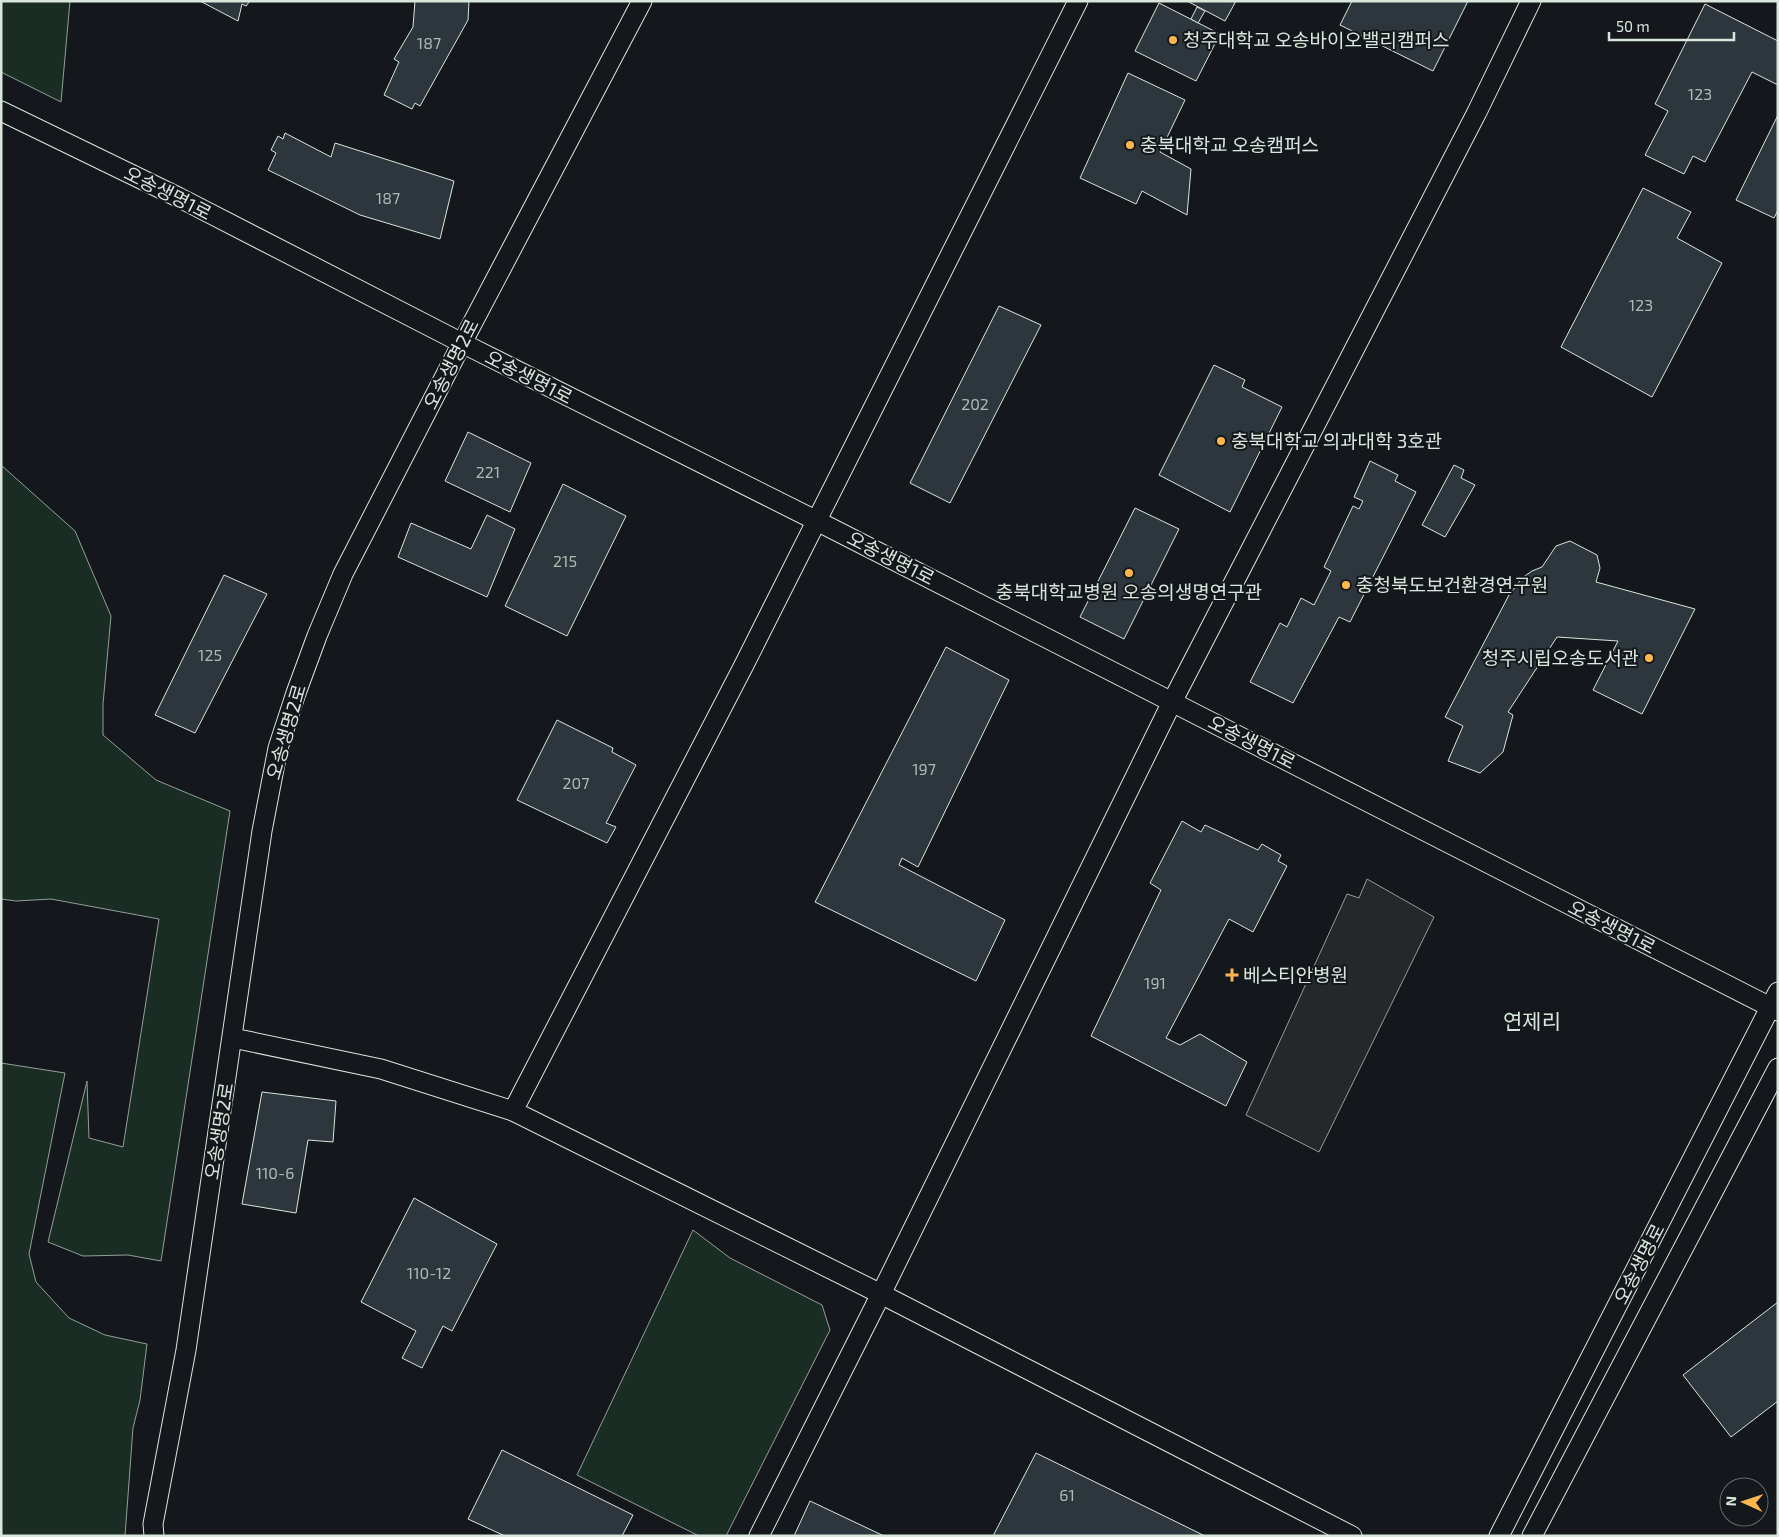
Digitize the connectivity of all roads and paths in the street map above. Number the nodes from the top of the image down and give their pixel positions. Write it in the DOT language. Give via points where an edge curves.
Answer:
graph roads {
  1 [pos="642,1"];
  2 [pos="1078,1"];
  3 [pos="1531,1"];
  4 [pos="1,111"];
  5 [pos="462,343"];
  6 [pos="817,521"];
  7 [pos="1172,702"];
  8 [pos="1775,1003"];
  9 [pos="233,1038"];
  10 [pos="1778,1068"];
  11 [pos="513,1111"];
  12 [pos="881,1294"];
  13 [pos="154,1536"];
  14 [pos="759,1536"];
  15 [pos="1352,1536"];
  16 [pos="1499,1536"];
  17 [pos="1532,1536"];
  1 -- 5 [label="street, 오송생명2로"];
  2 -- 6 [label="street"];
  3 -- 7 [label="street" via="1473,120"];
  4 -- 5 [label="street, 오송생명1로" via="178,197"];
  5 -- 6 [label="street, 오송생명1로"];
  5 -- 9 [label="street, 오송생명2로" via="343,574 296,693 278,748 262,831"];
  6 -- 7 [label="street, 오송생명1로"];
  6 -- 11 [label="street"];
  7 -- 8 [label="street, 오송생명1로"];
  7 -- 12 [label="street"];
  8 -- 16 [label="street, 오송생명로"];
  9 -- 11 [label="street" via="381,1069"];
  9 -- 13 [label="street, 오송생명2로" via="186,1350 153,1524"];
  10 -- 17 [label="street, 오송생명로"];
  11 -- 12 [label="street"];
  12 -- 14 [label="street"];
  12 -- 15 [label="street"];
}
